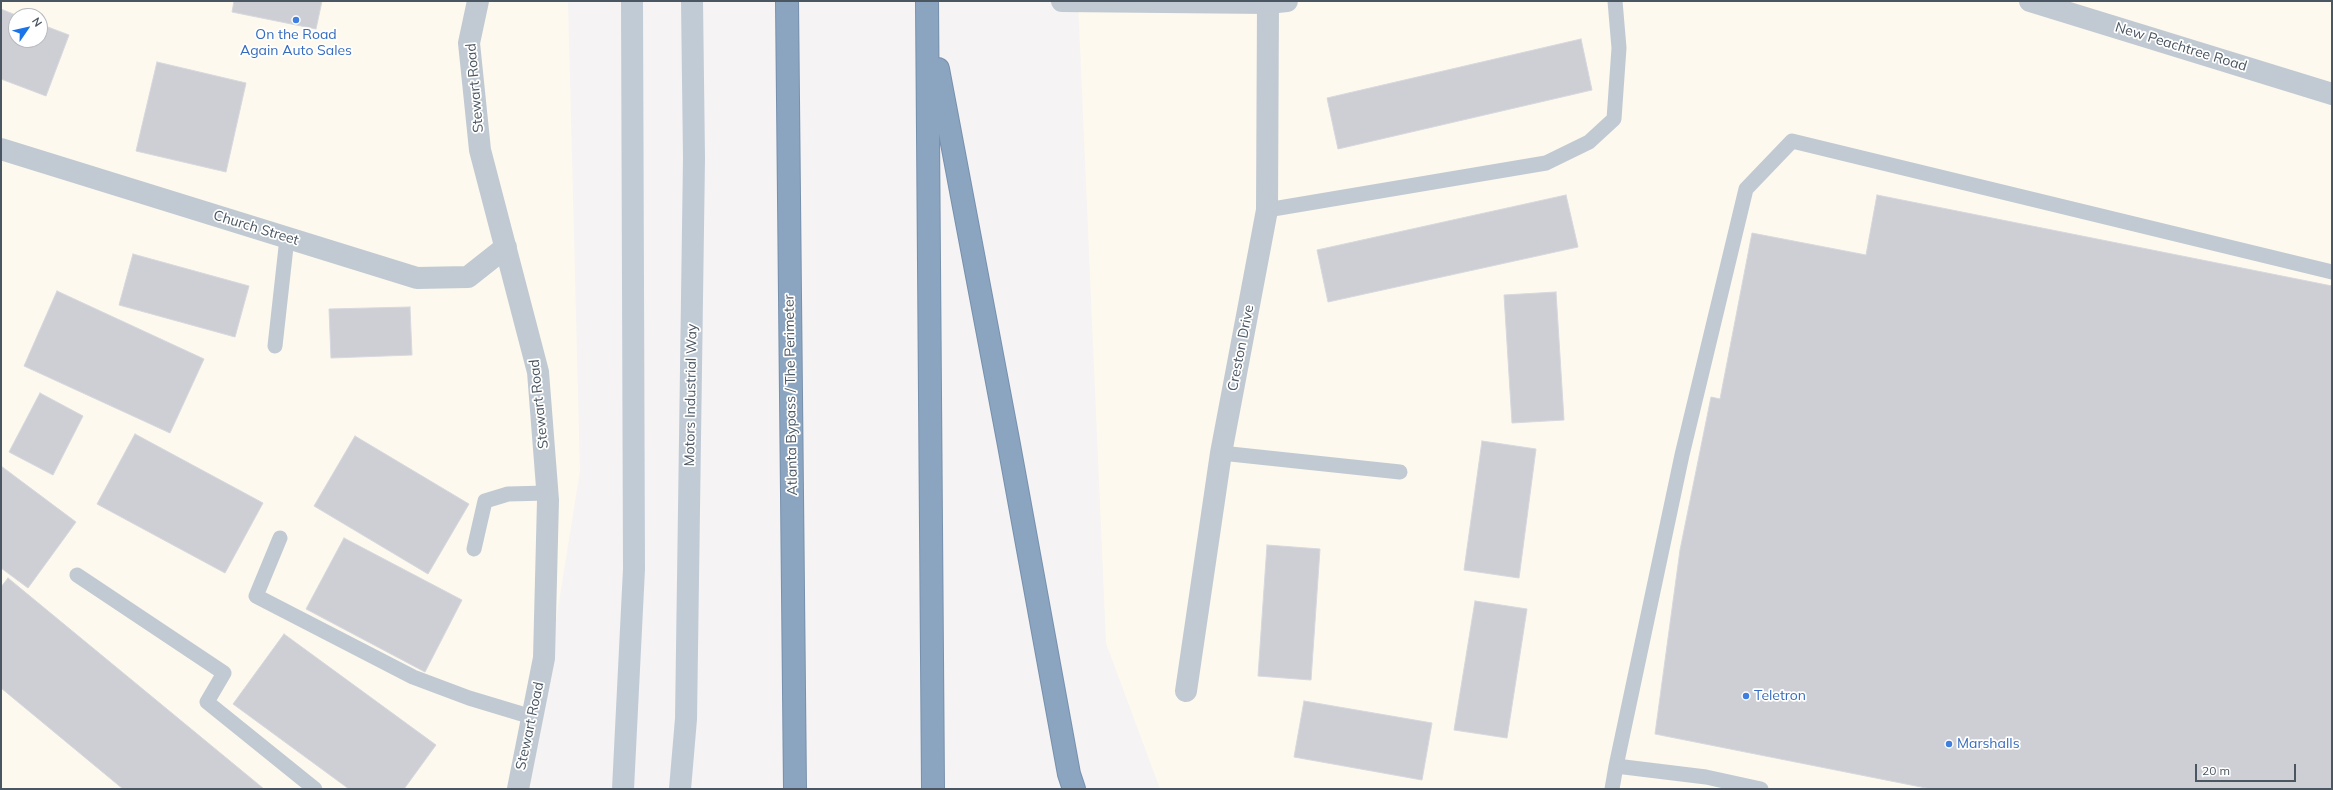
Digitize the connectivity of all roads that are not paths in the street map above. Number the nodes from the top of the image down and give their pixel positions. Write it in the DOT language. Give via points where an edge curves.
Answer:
graph roads {
  1 [pos="478,1"];
  2 [pos="632,1"];
  3 [pos="692,1"];
  4 [pos="787,1"];
  5 [pos="1615,1"];
  6 [pos="2030,1"];
  7 [pos="1070,2"];
  8 [pos="1277,2"];
  9 [pos="927,8"];
  10 [pos="2332,94"];
  11 [pos="1,149"];
  12 [pos="1266,210"];
  13 [pos="287,238"];
  14 [pos="506,248"];
  15 [pos="2332,272"];
  16 [pos="275,346"];
  17 [pos="1221,453"];
  18 [pos="1400,472"];
  19 [pos="547,492"];
  20 [pos="280,538"];
  21 [pos="474,549"];
  22 [pos="77,575"];
  23 [pos="1186,691"];
  24 [pos="532,717"];
  25 [pos="1616,766"];
  26 [pos="315,789"];
  27 [pos="518,789"];
  28 [pos="623,789"];
  29 [pos="680,789"];
  30 [pos="795,789"];
  31 [pos="933,789"];
  32 [pos="1074,789"];
  33 [pos="1612,789"];
  34 [pos="1761,789"];
  1 -- 14 [label="street, Stewart Road" via="469,43 479,142"];
  2 -- 28 [label="main road" via="634,569"];
  3 -- 29 [label="main road, Motors Industrial Way" via="694,158 686,719"];
  4 -- 30 [label="highway, Atlanta Bypass / The Perimeter"];
  5 -- 12 [label="lane" via="1619,48 1614,118 1589,142 1546,163"];
  6 -- 10 [label="street, New Peachtree Road"];
  7 -- 8 [label="street"];
  8 -- 12 [label="street, Creston Drive"];
  9 -- 31 [label="highway"];
  9 -- 32 [label="highway" via="1069,774"];
  11 -- 13 [label="street, Church Street"];
  12 -- 17 [label="street, Creston Drive"];
  13 -- 14 [label="street, Church Street" via="417,278 468,277"];
  13 -- 16 [label="lane"];
  14 -- 19 [label="street, Stewart Road" via="538,372"];
  15 -- 25 [label="lane" via="1792,141 1746,190 1682,455"];
  17 -- 18 [label="lane"];
  17 -- 23 [label="street, Creston Drive"];
  19 -- 21 [label="lane" via="508,494 485,501"];
  19 -- 24 [label="street, Stewart Road" via="544,658"];
  20 -- 24 [label="lane" via="256,596 413,677 469,698"];
  22 -- 26 [label="lane" via="224,673 207,702"];
  24 -- 27 [label="street, Stewart Road"];
  25 -- 33 [label="lane"];
  25 -- 34 [label="lane" via="1706,777"];
}
